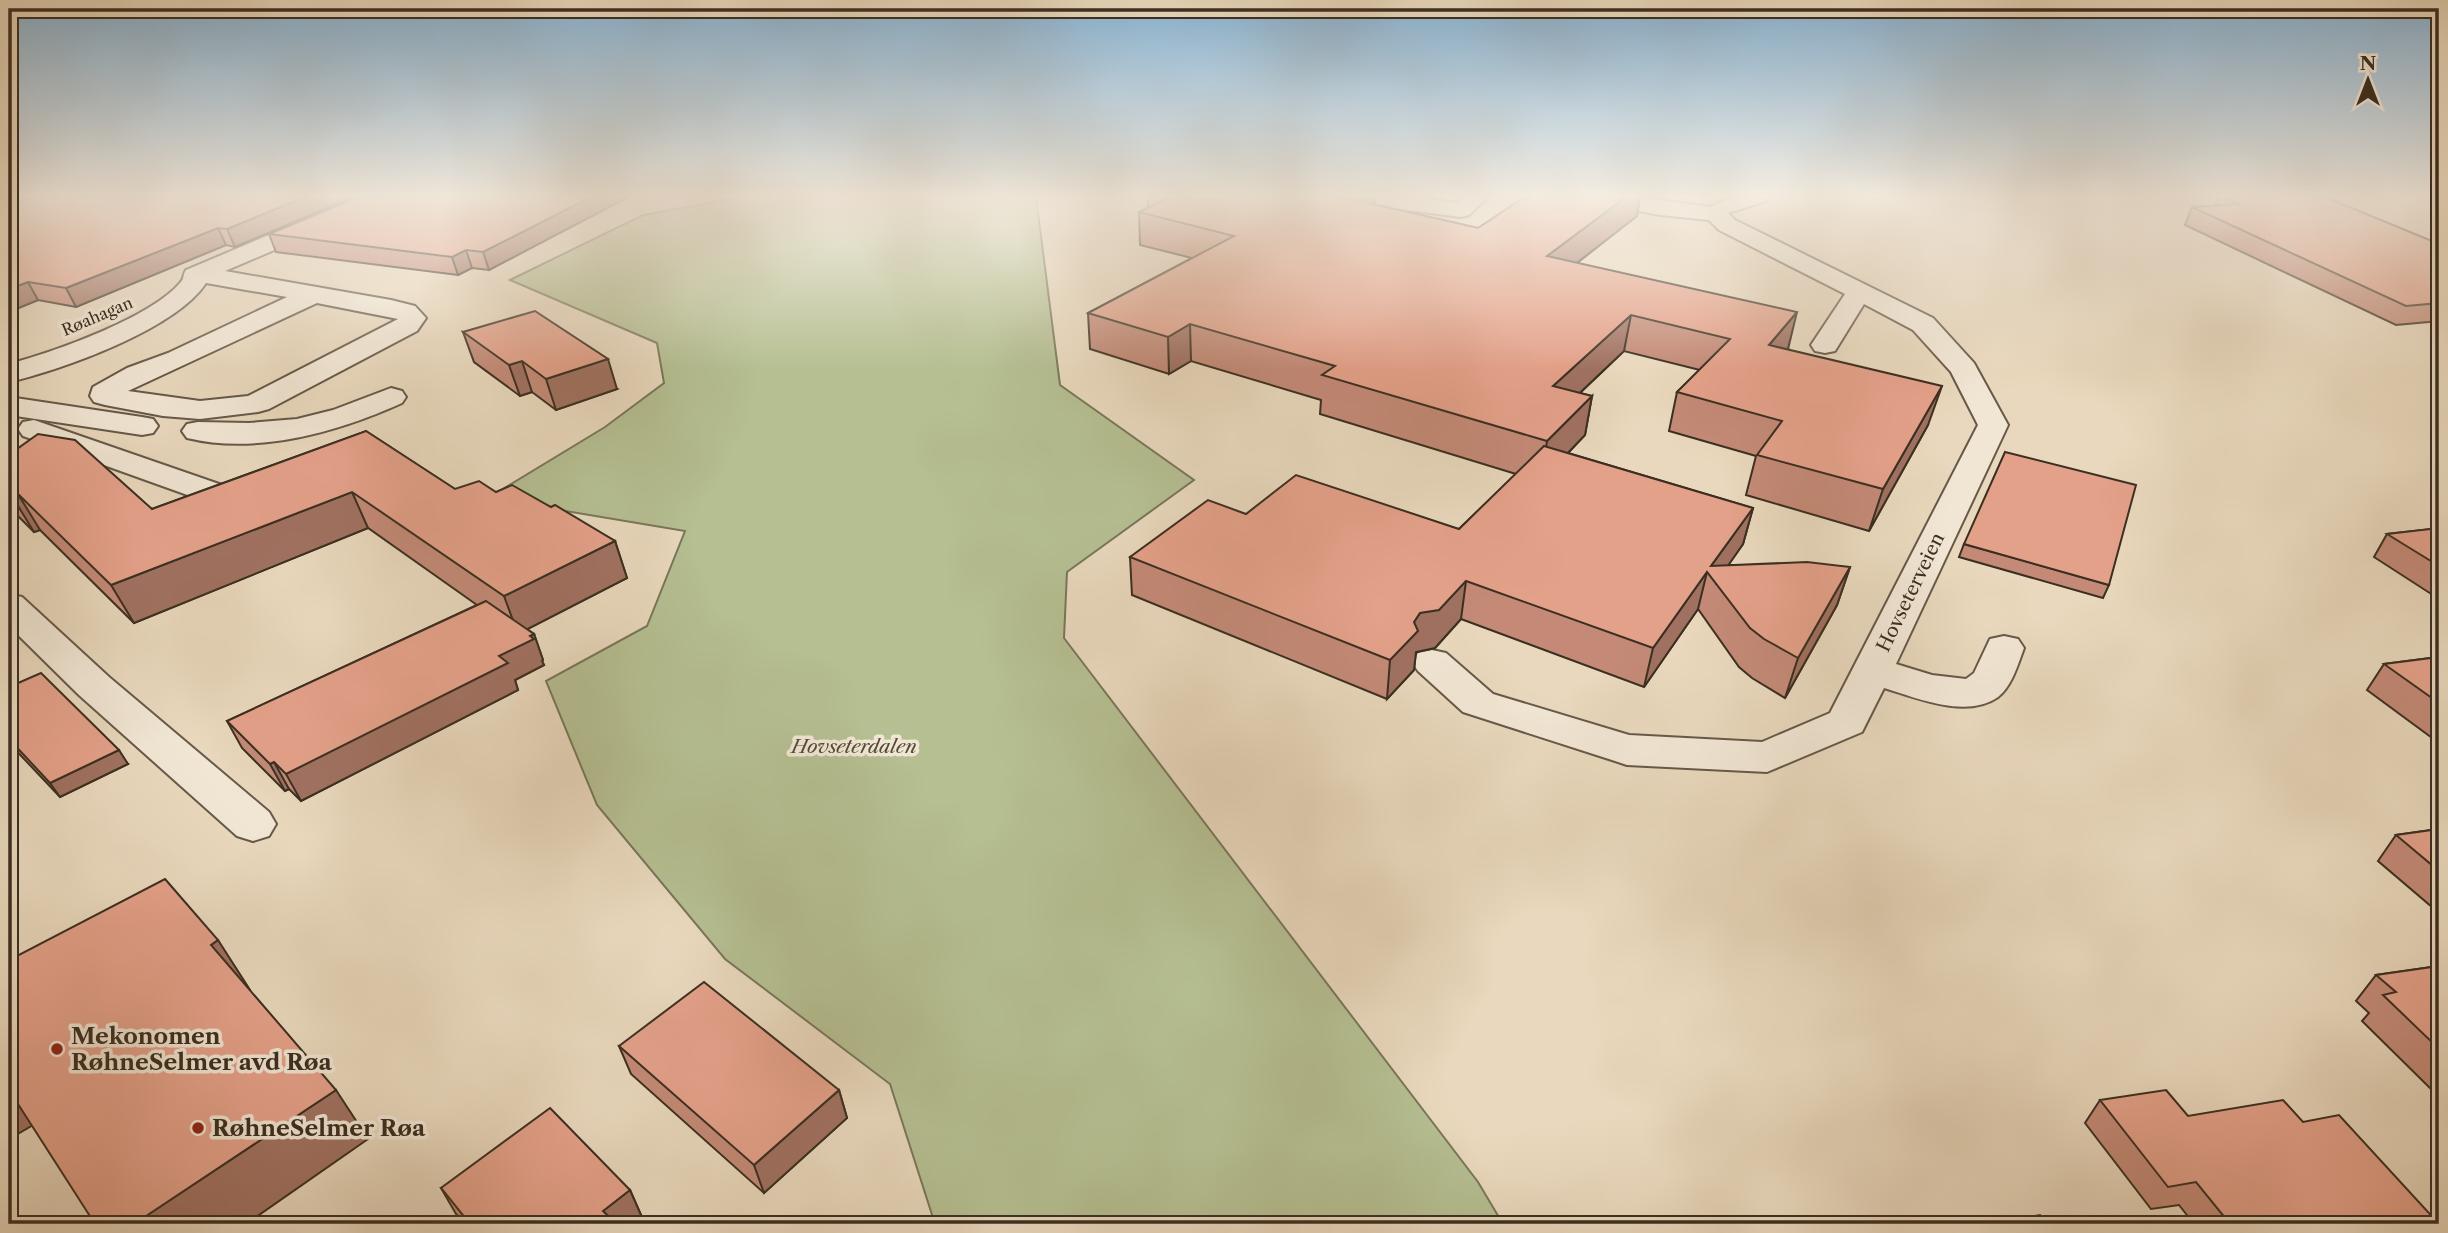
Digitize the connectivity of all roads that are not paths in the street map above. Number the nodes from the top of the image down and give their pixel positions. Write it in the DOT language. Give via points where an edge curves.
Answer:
graph roads {
  1 [pos="244,255"];
  2 [pos="1785,255"];
  3 [pos="198,274"];
  4 [pos="1859,292"];
  5 [pos="311,296"];
  6 [pos="1825,345"];
  7 [pos="9,354"];
  8 [pos="9,373"];
  9 [pos="391,397"];
  10 [pos="9,406"];
  11 [pos="9,421"];
  12 [pos="64,438"];
  13 [pos="40,463"];
  14 [pos="233,500"];
  15 [pos="9,605"];
  16 [pos="2004,648"];
  17 [pos="1432,662"];
  18 [pos="1872,670"];
  19 [pos="253,824"];
  1 -- 3 [label="street, Røahagan"];
  2 -- 4 [label="street, Hovseterveien"];
  3 -- 5 [label="street"];
  3 -- 7 [label="street, Røahagan"];
  3 -- 8 [label="street" via="190,289 143,320"];
  4 -- 6 [label="street"];
  4 -- 18 [label="street, Hovseterveien" via="1923,324 1964,369 1993,425"];
  5 -- 5 [label="street" via="398,310 413,318 241,408 179,410 105,396 137,374"];
  9 -- 10 [label="street" via="319,426 253,433 148,427"];
  11 -- 12 [label="street"];
  12 -- 13 [label="street"];
  12 -- 14 [label="street"];
  15 -- 19 [label="street" via="94,686"];
  16 -- 18 [label="street" via="1993,676 1982,689 1966,692 1940,691"];
  17 -- 18 [label="street, Hovseterveien" via="1478,703 1627,750 1767,757 1847,722"];
}
